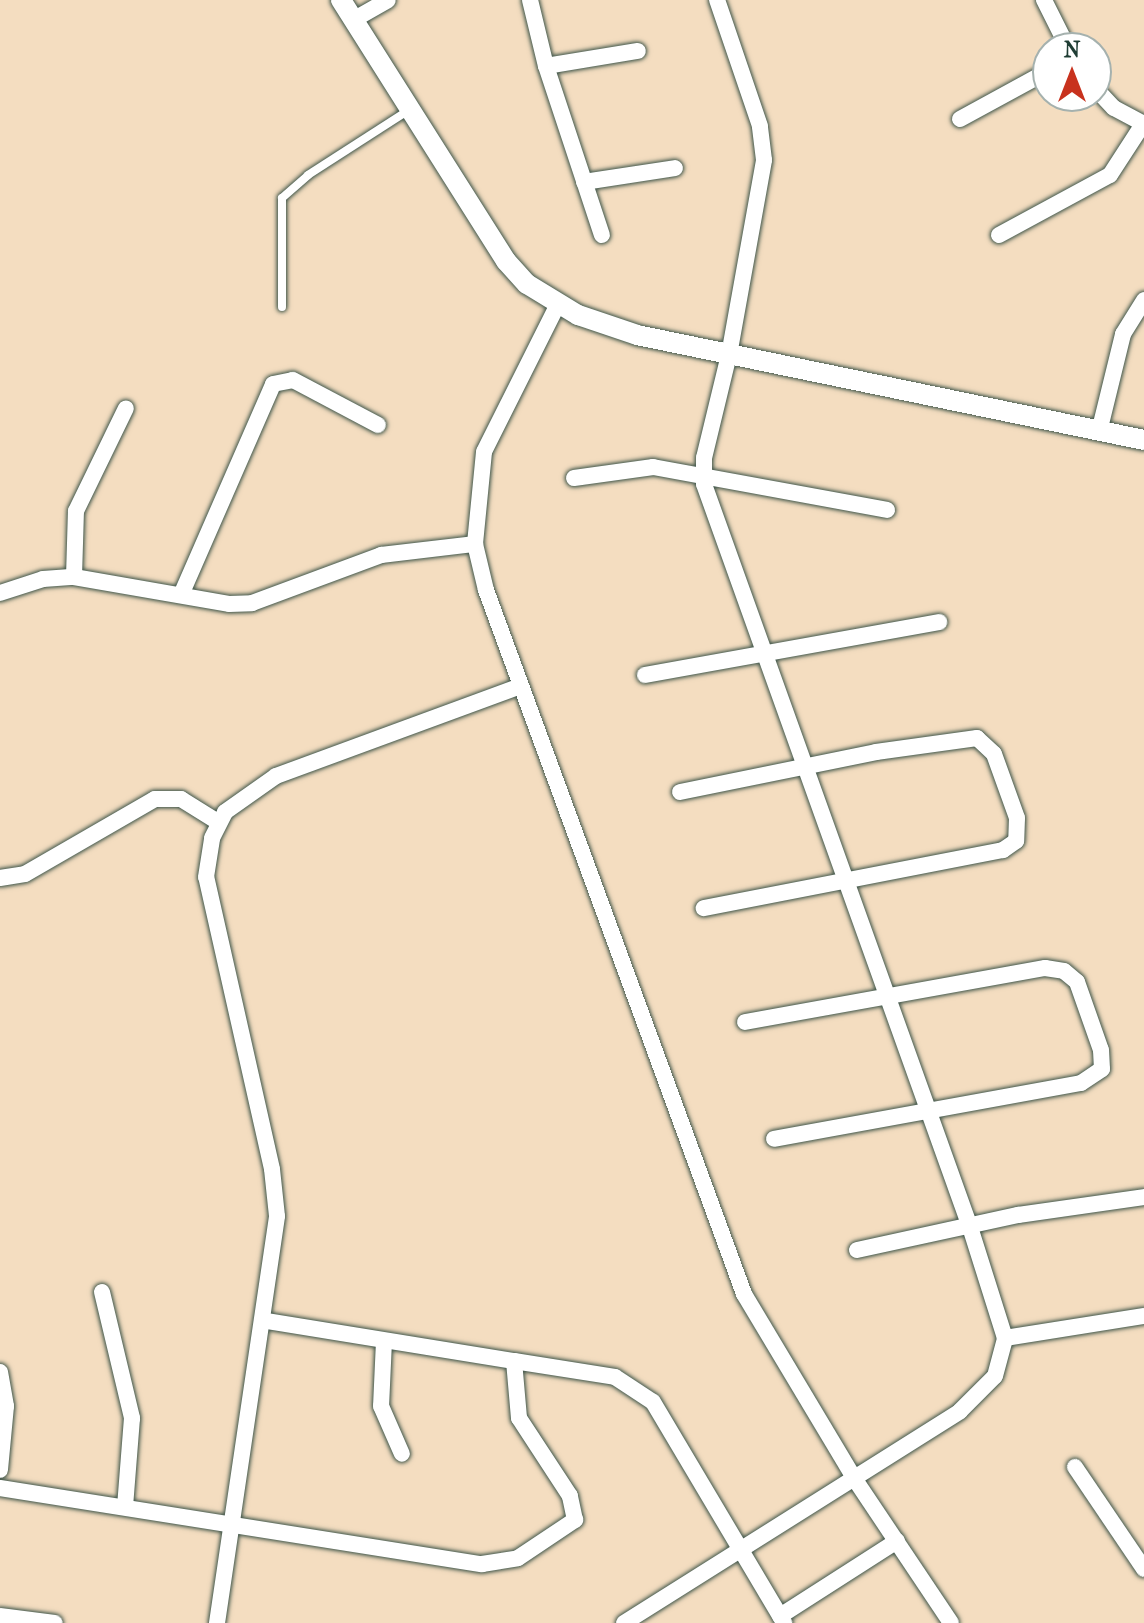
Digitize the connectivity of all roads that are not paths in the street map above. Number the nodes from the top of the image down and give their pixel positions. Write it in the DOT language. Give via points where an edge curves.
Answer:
graph roads {
  1 [pos="341,0"];
  2 [pos="388,0"];
  3 [pos="530,0"];
  4 [pos="717,0"];
  5 [pos="1044,0"];
  6 [pos="353,20"];
  7 [pos="1060,32"];
  8 [pos="638,51"];
  9 [pos="546,66"];
  10 [pos="1032,80"];
  11 [pos="1112,106"];
  12 [pos="409,110"];
  13 [pos="960,119"];
  14 [pos="1144,124"];
  15 [pos="675,168"];
  16 [pos="584,182"];
  17 [pos="602,235"];
  18 [pos="999,235"];
  19 [pos="1144,300"];
  20 [pos="558,304"];
  21 [pos="282,307"];
  22 [pos="729,355"];
  23 [pos="126,408"];
  24 [pos="378,425"];
  25 [pos="1099,432"];
  26 [pos="1144,440"];
  27 [pos="702,472"];
  28 [pos="574,478"];
  29 [pos="887,510"];
  30 [pos="475,544"];
  31 [pos="74,577"];
  32 [pos="0,593"];
  33 [pos="181,595"];
  34 [pos="939,622"];
  35 [pos="761,653"];
  36 [pos="645,675"];
  37 [pos="520,686"];
  38 [pos="801,766"];
  39 [pos="680,792"];
  40 [pos="218,822"];
  41 [pos="0,878"];
  42 [pos="844,881"];
  43 [pos="704,908"];
  44 [pos="886,998"];
  45 [pos="745,1022"];
  46 [pos="926,1112"];
  47 [pos="774,1139"];
  48 [pos="1144,1197"];
  49 [pos="970,1227"];
  50 [pos="857,1250"];
  51 [pos="102,1292"];
  52 [pos="1144,1316"];
  53 [pos="266,1321"];
  54 [pos="1005,1338"];
  55 [pos="384,1341"];
  56 [pos="514,1361"];
  57 [pos="0,1372"];
  58 [pos="402,1454"];
  59 [pos="1075,1467"];
  60 [pos="0,1470"];
  61 [pos="854,1478"];
  62 [pos="0,1488"];
  63 [pos="125,1506"];
  64 [pos="232,1524"];
  65 [pos="897,1541"];
  66 [pos="740,1546"];
  67 [pos="1144,1569"];
  68 [pos="0,1616"];
  69 [pos="782,1619"];
  70 [pos="49,1623"];
  71 [pos="217,1623"];
  72 [pos="624,1623"];
  73 [pos="951,1623"];
  1 -- 6 [label="street"];
  2 -- 6 [label="street"];
  3 -- 9 [label="street"];
  4 -- 22 [label="street" via="760,126 764,160"];
  5 -- 7 [label="street"];
  6 -- 12 [label="street"];
  8 -- 9 [label="street"];
  9 -- 16 [label="street"];
  10 -- 13 [label="street"];
  11 -- 14 [label="street"];
  12 -- 20 [label="street" via="506,261 527,284"];
  12 -- 21 [label="lane" via="308,175 282,198"];
  14 -- 18 [label="street" via="1110,175"];
  15 -- 16 [label="street"];
  16 -- 17 [label="street"];
  19 -- 25 [label="street" via="1123,334"];
  20 -- 22 [label="street" via="637,335"];
  20 -- 30 [label="street" via="488,439 480,468"];
  22 -- 25 [label="street"];
  22 -- 27 [label="street"];
  23 -- 31 [label="street" via="76,511"];
  24 -- 33 [label="street" via="293,380 273,384"];
  25 -- 26 [label="street"];
  27 -- 28 [label="street" via="653,467"];
  27 -- 29 [label="street"];
  27 -- 35 [label="street"];
  30 -- 33 [label="street" via="381,555 252,603"];
  30 -- 37 [label="street"];
  31 -- 32 [label="street" via="43,579"];
  31 -- 33 [label="street"];
  34 -- 35 [label="street"];
  35 -- 36 [label="street"];
  35 -- 38 [label="street"];
  37 -- 40 [label="street" via="276,776 247,793"];
  37 -- 61 [label="street" via="734,1271"];
  38 -- 39 [label="street"];
  38 -- 42 [label="street"];
  38 -- 42 [label="street" via="977,738 991,748 1008,786 1018,834 1010,846"];
  40 -- 41 [label="street" via="181,799 155,799 25,874"];
  40 -- 53 [label="street" via="206,856 206,877 277,1197"];
  42 -- 43 [label="street"];
  42 -- 44 [label="street"];
  44 -- 45 [label="street"];
  44 -- 46 [label="street"];
  44 -- 46 [label="street" via="1045,968 1073,977 1086,1002 1103,1063 1094,1079"];
  46 -- 47 [label="street"];
  46 -- 49 [label="street"];
  48 -- 49 [label="street"];
  49 -- 50 [label="street"];
  49 -- 54 [label="street"];
  51 -- 63 [label="street" via="132,1418"];
  52 -- 54 [label="street"];
  53 -- 55 [label="street"];
  53 -- 64 [label="street"];
  54 -- 61 [label="street" via="1004,1356 981,1395"];
  55 -- 56 [label="street"];
  55 -- 58 [label="street" via="381,1406"];
  56 -- 64 [label="street" via="519,1418 575,1508 573,1523 551,1540 518,1558 482,1564"];
  56 -- 66 [label="street" via="615,1377 642,1391 671,1427"];
  57 -- 60 [label="street" via="6,1406"];
  59 -- 67 [label="street"];
  61 -- 65 [label="street"];
  61 -- 66 [label="street"];
  62 -- 63 [label="street"];
  63 -- 64 [label="street"];
  64 -- 71 [label="street"];
  65 -- 69 [label="street"];
  65 -- 73 [label="street"];
  66 -- 69 [label="street"];
  66 -- 72 [label="street"];
  68 -- 70 [label="street"];
}
